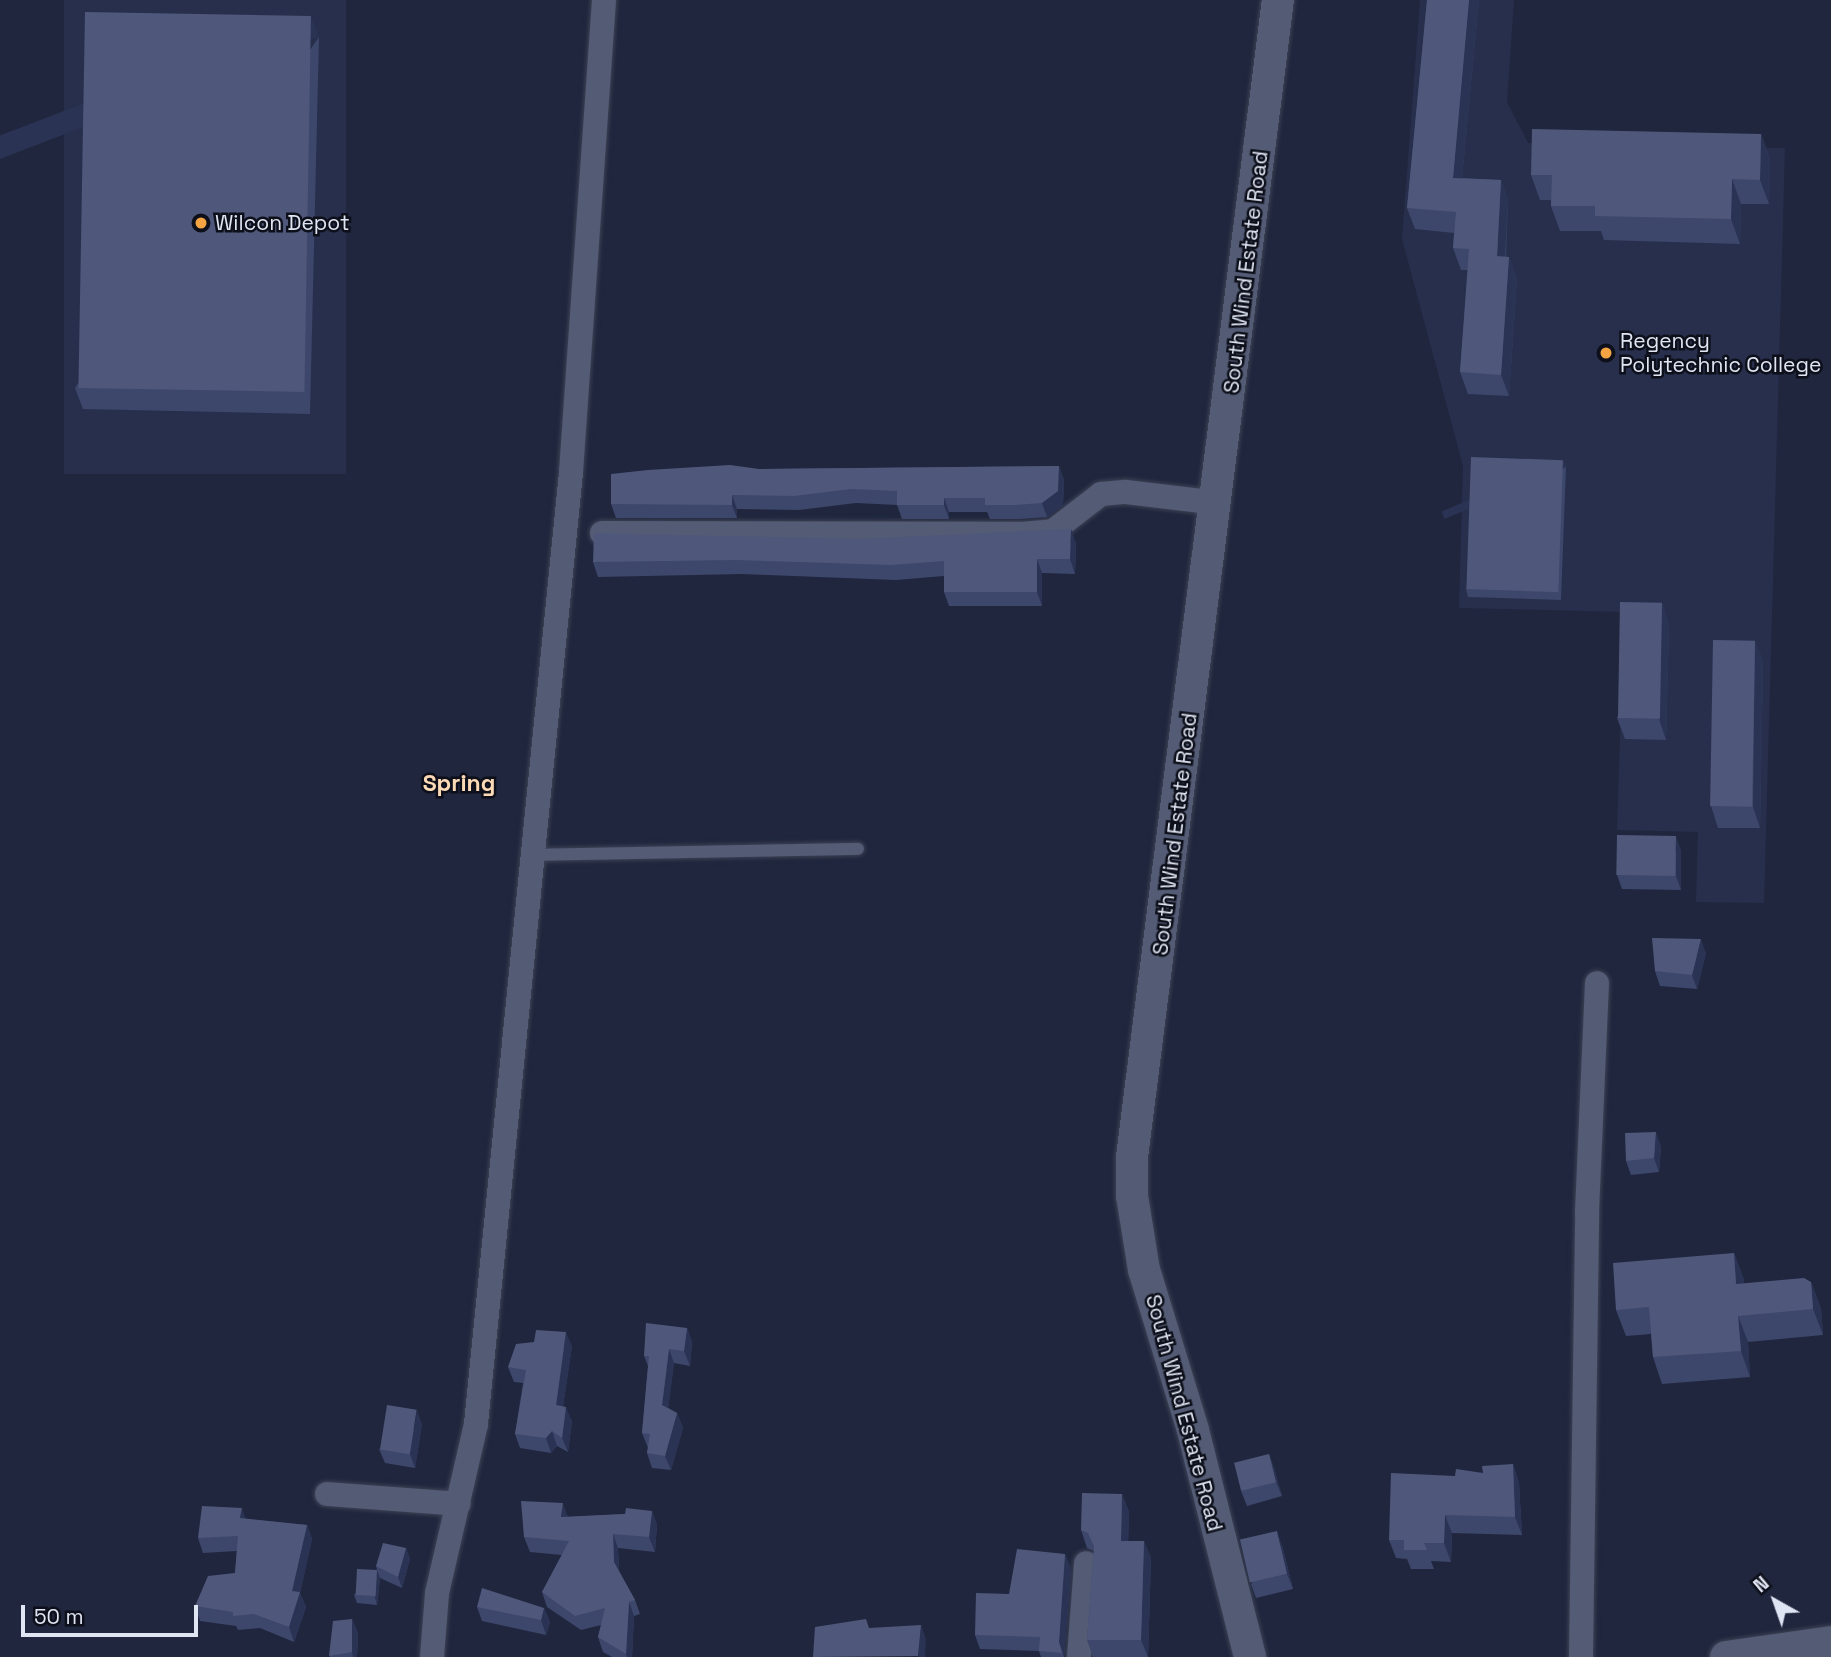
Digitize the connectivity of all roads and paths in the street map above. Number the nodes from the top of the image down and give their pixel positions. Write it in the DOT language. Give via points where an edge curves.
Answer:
graph roads {
  1 [pos="604,0"];
  2 [pos="1279,0"];
  3 [pos="1218,503"];
  4 [pos="602,533"];
  5 [pos="858,849"];
  6 [pos="533,855"];
  7 [pos="1597,984"];
  8 [pos="327,1494"];
  9 [pos="459,1504"];
  10 [pos="1086,1563"];
  11 [pos="1831,1642"];
  12 [pos="432,1657"];
  13 [pos="1079,1657"];
  14 [pos="1250,1657"];
  15 [pos="1581,1657"];
  16 [pos="1726,1657"];
  1 -- 6 [label="street" via="571,471"];
  2 -- 3 [label="street, South Wind Estate Road"];
  3 -- 4 [label="street" via="1126,492 1101,494 1053,531 1021,534"];
  3 -- 14 [label="street, South Wind Estate Road" via="1132,1157 1132,1196 1144,1270 1193,1430"];
  5 -- 6 [label="lane"];
  6 -- 9 [label="street" via="476,1424"];
  7 -- 15 [label="street" via="1587,1212"];
  8 -- 9 [label="street"];
  9 -- 12 [label="street" via="438,1592"];
  10 -- 13 [label="street"];
  11 -- 16 [label="street"];
}
